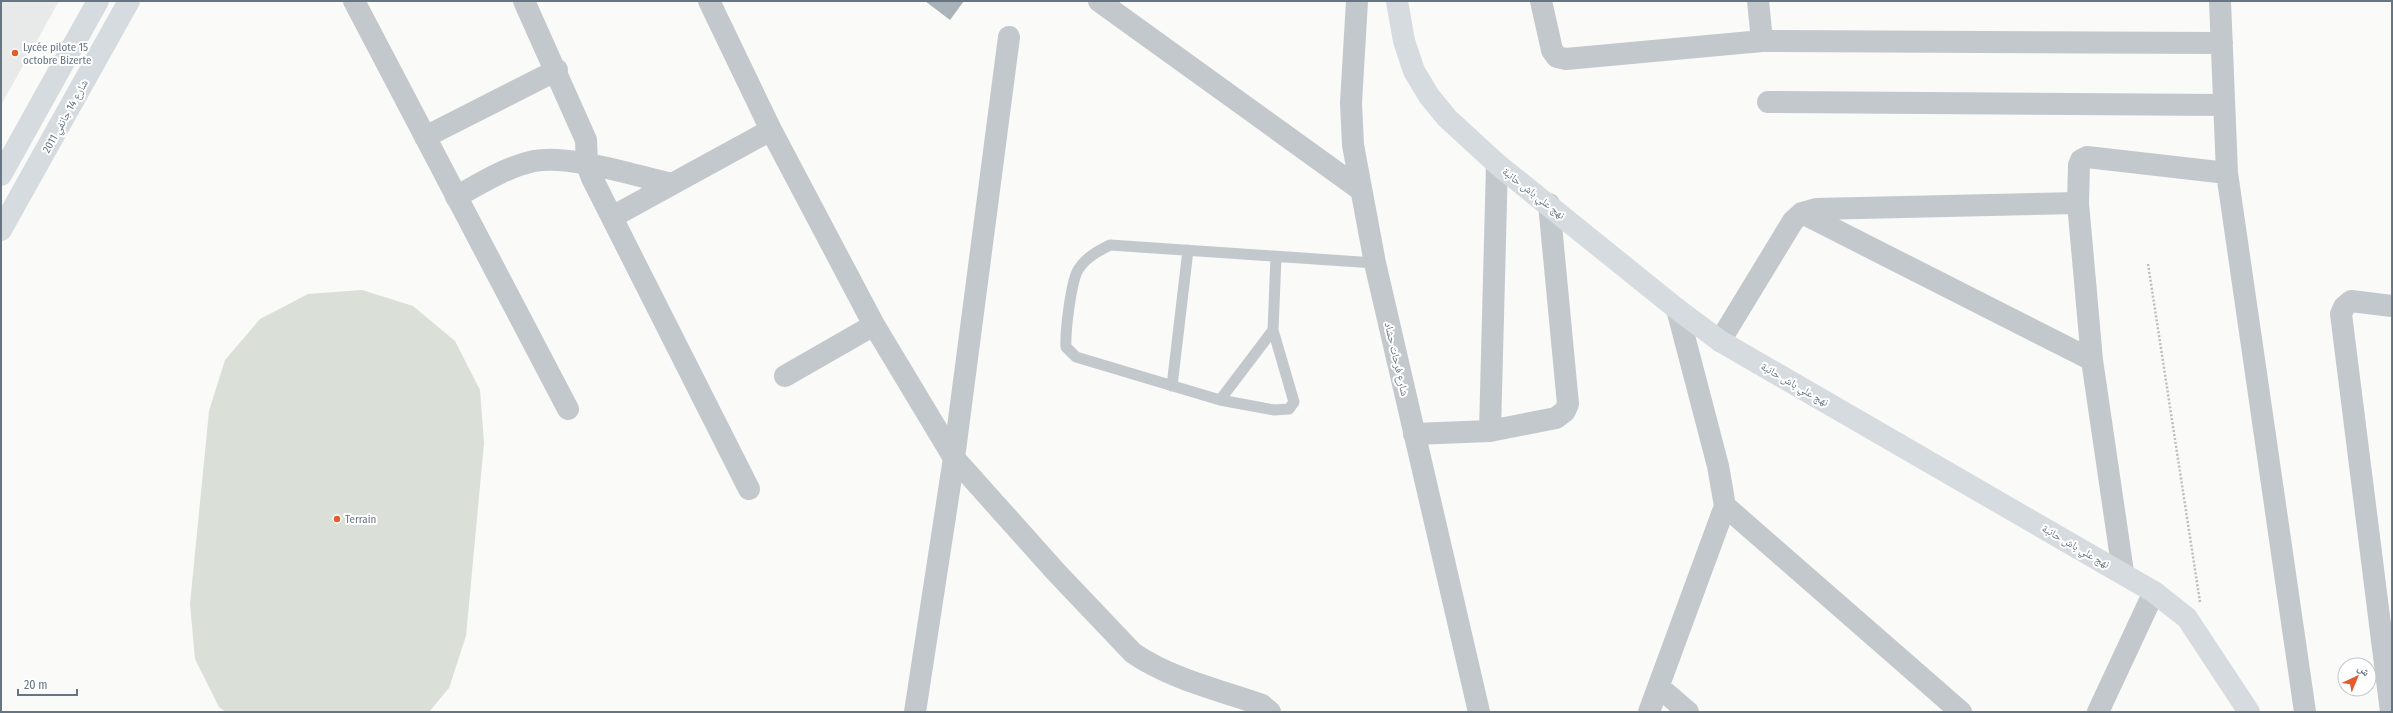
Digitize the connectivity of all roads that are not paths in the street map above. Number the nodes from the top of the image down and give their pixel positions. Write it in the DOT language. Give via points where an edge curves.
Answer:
graph roads {
  1 [pos="98,1"];
  2 [pos="129,1"];
  3 [pos="354,1"];
  4 [pos="524,1"];
  5 [pos="709,1"];
  6 [pos="1099,1"];
  7 [pos="1357,1"];
  8 [pos="1397,1"];
  9 [pos="1541,1"];
  10 [pos="1758,1"];
  11 [pos="2220,1"];
  12 [pos="2233,1"];
  13 [pos="1009,37"];
  14 [pos="1762,41"];
  15 [pos="2222,43"];
  16 [pos="557,70"];
  17 [pos="1768,102"];
  18 [pos="2224,105"];
  19 [pos="771,130"];
  20 [pos="425,137"];
  21 [pos="1497,164"];
  22 [pos="587,165"];
  23 [pos="2227,173"];
  24 [pos="1,175"];
  25 [pos="672,184"];
  26 [pos="1361,190"];
  27 [pos="456,197"];
  28 [pos="2078,203"];
  29 [pos="1549,204"];
  30 [pos="1802,213"];
  31 [pos="612,217"];
  32 [pos="1,230"];
  33 [pos="1188,250"];
  34 [pos="1276,258"];
  35 [pos="1375,263"];
  36 [pos="2392,306"];
  37 [pos="1677,309"];
  38 [pos="874,325"];
  39 [pos="1273,330"];
  40 [pos="1720,341"];
  41 [pos="2092,360"];
  42 [pos="785,376"];
  43 [pos="1172,386"];
  44 [pos="1220,400"];
  45 [pos="568,409"];
  46 [pos="1490,431"];
  47 [pos="1414,434"];
  48 [pos="954,458"];
  49 [pos="749,489"];
  50 [pos="1725,506"];
  51 [pos="2123,572"];
  52 [pos="2154,592"];
  53 [pos="1659,686"];
  54 [pos="915,712"];
  55 [pos="1270,712"];
  56 [pos="1478,712"];
  57 [pos="1649,712"];
  58 [pos="1688,712"];
  59 [pos="1961,712"];
  60 [pos="2098,712"];
  61 [pos="2249,712"];
  62 [pos="2305,712"];
  63 [pos="2391,712"];
  1 -- 24 [label="street"];
  2 -- 32 [label="street, شارع 14 جانفي 2011"];
  3 -- 20 [label="street"];
  4 -- 16 [label="street"];
  5 -- 19 [label="street"];
  6 -- 26 [label="street"];
  7 -- 26 [label="street, شارع فرحات حشاد" via="1351,103 1352,145"];
  8 -- 21 [label="street, نهج علي باش حانبة" via="1404,41 1414,71 1428,96 1446,118"];
  9 -- 14 [label="street" via="1552,50 1557,57 1574,58"];
  10 -- 14 [label="street"];
  11 -- 12 [label="street"];
  11 -- 15 [label="street"];
  13 -- 48 [label="street"];
  14 -- 15 [label="street"];
  15 -- 18 [label="street"];
  16 -- 20 [label="street"];
  16 -- 22 [label="street" via="586,140"];
  17 -- 18 [label="street"];
  18 -- 23 [label="street"];
  19 -- 25 [label="street"];
  19 -- 38 [label="street"];
  20 -- 27 [label="street"];
  21 -- 29 [label="street, نهج علي باش حانبة"];
  21 -- 46 [label="street"];
  22 -- 25 [label="street"];
  22 -- 27 [label="street" via="557,159 534,161 506,170"];
  22 -- 31 [label="street"];
  23 -- 28 [label="street" via="2087,156 2079,165"];
  23 -- 62 [label="street"];
  25 -- 31 [label="street"];
  26 -- 35 [label="street, شارع فرحات حشاد"];
  27 -- 45 [label="street"];
  28 -- 30 [label="street" via="1816,209"];
  28 -- 41 [label="street"];
  29 -- 37 [label="street, نهج علي باش حانبة"];
  29 -- 46 [label="street" via="1568,404 1565,411 1556,418"];
  30 -- 40 [label="street" via="1793,221"];
  30 -- 41 [label="street"];
  31 -- 49 [label="street"];
  33 -- 34 [label="lane"];
  33 -- 43 [label="lane"];
  33 -- 43 [label="lane" via="1110,245 1092,254 1078,270 1065,330 1066,347 1076,357"];
  34 -- 35 [label="lane"];
  34 -- 39 [label="lane"];
  35 -- 47 [label="street, شارع فرحات حشاد"];
  36 -- 63 [label="street" via="2351,301 2341,314"];
  37 -- 40 [label="street, نهج علي باش حانبة"];
  37 -- 50 [label="street" via="1718,466"];
  38 -- 42 [label="street"];
  38 -- 48 [label="street"];
  39 -- 44 [label="lane"];
  39 -- 44 [label="lane" via="1294,402 1289,409 1274,410"];
  40 -- 51 [label="street, نهج علي باش حانبة"];
  41 -- 51 [label="street"];
  43 -- 44 [label="lane"];
  46 -- 47 [label="street"];
  47 -- 56 [label="street, شارع فرحات حشاد"];
  48 -- 54 [label="street"];
  48 -- 55 [label="street" via="1133,653 1168,672 1262,705"];
  50 -- 53 [label="street"];
  50 -- 59 [label="street"];
  51 -- 52 [label="street, نهج علي باش حانبة"];
  52 -- 60 [label="street"];
  52 -- 61 [label="street, نهج علي باش حانبة" via="2187,618"];
  53 -- 57 [label="street"];
  53 -- 58 [label="street"];
}
